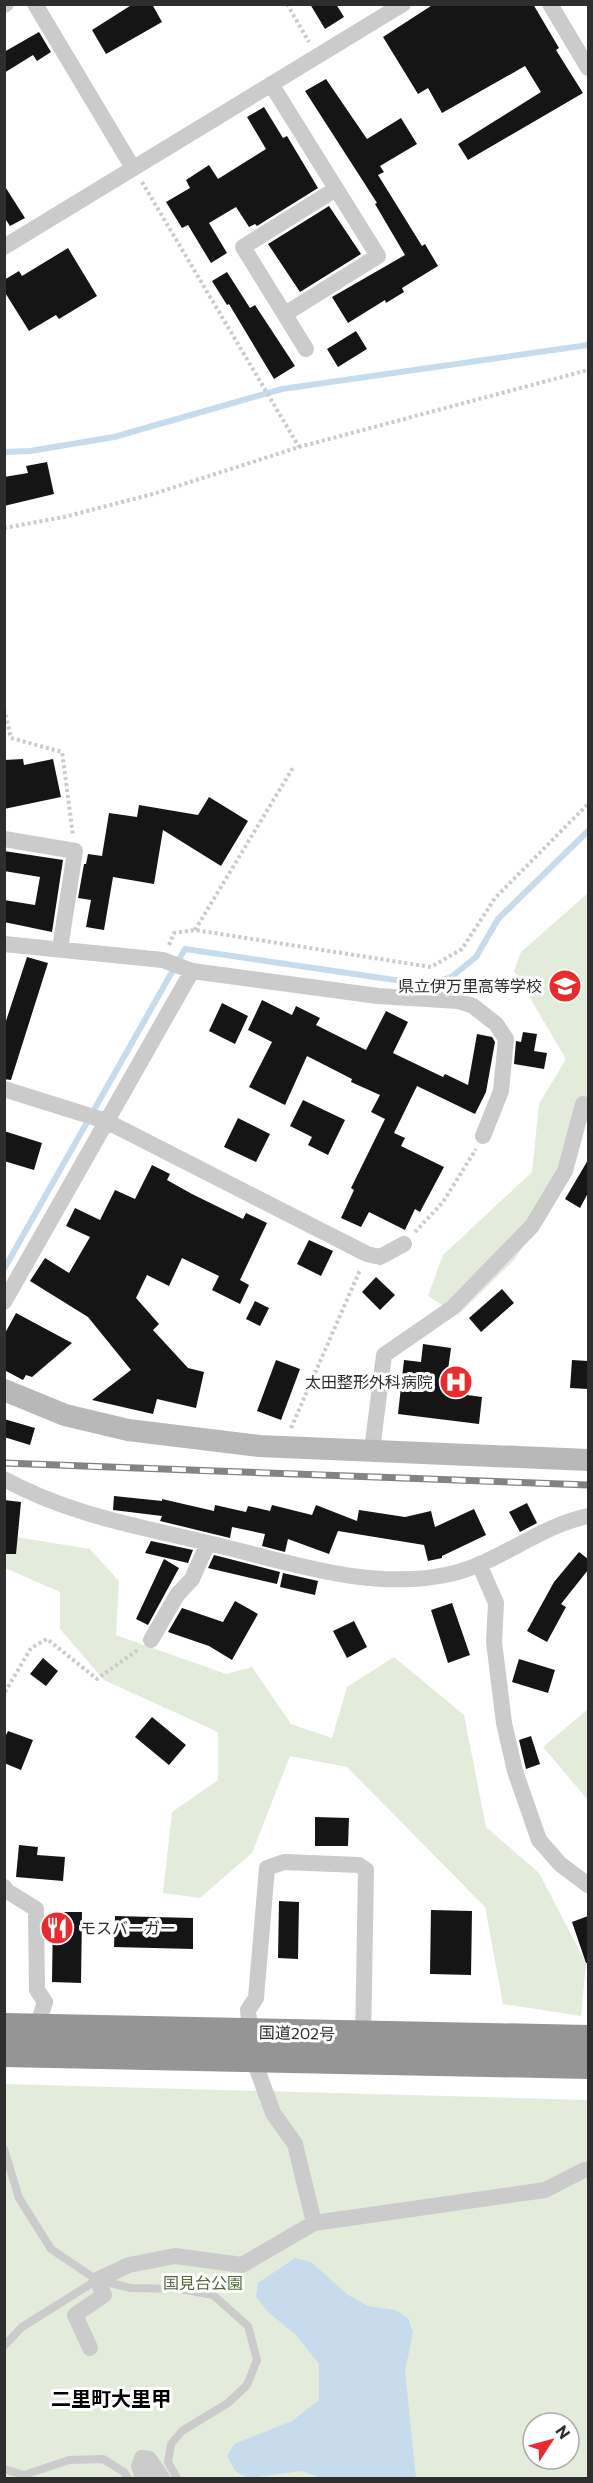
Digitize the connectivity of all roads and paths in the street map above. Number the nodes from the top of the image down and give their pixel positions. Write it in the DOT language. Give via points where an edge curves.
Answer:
graph roads {
  1 [pos="35,4"];
  2 [pos="286,4"];
  3 [pos="403,4"];
  4 [pos="550,4"];
  5 [pos="317,56"];
  6 [pos="588,68"];
  7 [pos="271,84"];
  8 [pos="133,168"];
  9 [pos="336,189"];
  10 [pos="4,247"];
  11 [pos="285,314"];
  12 [pos="306,349"];
  13 [pos="588,370"];
  14 [pos="299,447"];
  15 [pos="4,528"];
  16 [pos="4,709"];
  17 [pos="294,766"];
  18 [pos="588,804"];
  19 [pos="4,839"];
  20 [pos="75,851"];
  21 [pos="195,930"];
  22 [pos="4,944"];
  23 [pos="60,949"];
  24 [pos="162,960"];
  25 [pos="192,971"];
  26 [pos="4,1089"];
  27 [pos="583,1104"];
  28 [pos="106,1121"];
  29 [pos="483,1137"];
  30 [pos="404,1244"];
  31 [pos="367,1254"];
  32 [pos="4,1302"];
  33 [pos="4,1390"];
  34 [pos="291,1429"];
  35 [pos="372,1450"];
  36 [pos="588,1460"];
  37 [pos="4,1479"];
  38 [pos="588,1516"];
  39 [pos="208,1543"];
  40 [pos="479,1563"];
  41 [pos="151,1640"];
  42 [pos="4,1698"];
  43 [pos="588,1885"];
  44 [pos="4,1887"];
  45 [pos="4,2027"];
  46 [pos="37,2027"];
  47 [pos="588,2039"];
  48 [pos="251,2045"];
  49 [pos="363,2047"];
  50 [pos="4,2053"];
  51 [pos="588,2065"];
  52 [pos="4,2149"];
  53 [pos="588,2170"];
  54 [pos="314,2223"];
  55 [pos="97,2280"];
  56 [pos="4,2346"];
  57 [pos="90,2348"];
  58 [pos="4,2469"];
  59 [pos="128,2478"];
  60 [pos="142,2478"];
  61 [pos="162,2478"];
  62 [pos="177,2478"];
  1 -- 8 [label="street"];
  2 -- 5 [label="path"];
  3 -- 5 [label="street"];
  4 -- 6 [label="street"];
  5 -- 7 [label="street"];
  7 -- 8 [label="street"];
  7 -- 9 [label="street"];
  8 -- 10 [label="street"];
  8 -- 14 [label="path"];
  9 -- 11 [label="street" via="243,247"];
  9 -- 11 [label="street" via="378,256"];
  11 -- 12 [label="street"];
  13 -- 14 [label="path"];
  14 -- 15 [label="path" via="153,494"];
  16 -- 20 [label="path" via="11,738 62,752"];
  17 -- 21 [label="path"];
  18 -- 21 [label="path" via="495,898 462,949 431,967"];
  19 -- 20 [label="street"];
  20 -- 23 [label="street"];
  21 -- 24 [label="path" via="174,933"];
  22 -- 23 [label="street"];
  23 -- 24 [label="street"];
  24 -- 25 [label="street"];
  25 -- 28 [label="street"];
  25 -- 29 [label="street" via="378,996 458,1001 473,1006 496,1024 506,1040 501,1091"];
  26 -- 28 [label="street"];
  27 -- 35 [label="street" via="564,1172 532,1227 452,1308 384,1355"];
  28 -- 31 [label="street"];
  28 -- 32 [label="street"];
  29 -- 30 [label="path" via="443,1202"];
  30 -- 31 [label="street" via="381,1257"];
  31 -- 34 [label="path"];
  33 -- 35 [label="street" via="64,1415 128,1430 259,1446"];
  35 -- 36 [label="street"];
  37 -- 39 [label="street" via="94,1517"];
  38 -- 40 [label="street" via="571,1520"];
  39 -- 40 [label="street" via="365,1578 450,1574"];
  39 -- 41 [label="street" via="192,1579 177,1595"];
  40 -- 43 [label="street" via="495,1603 496,1665 515,1771 540,1840 560,1863"];
  41 -- 42 [label="path" via="97,1679 47,1639 31,1648"];
  44 -- 46 [label="street" via="36,1909 37,1990 45,2002"];
  45 -- 46 [label="highway, 国道202号"];
  46 -- 48 [label="highway, 国道202号"];
  47 -- 49 [label="highway, 国道202号"];
  48 -- 49 [label="highway, 国道202号"];
  48 -- 49 [label="street" via="248,2010 256,1998 267,1868 284,1863 359,1865 366,1870"];
  48 -- 50 [label="highway, 国道202号"];
  48 -- 54 [label="street" via="273,2113 295,2144"];
  49 -- 51 [label="highway, 国道202号"];
  52 -- 55 [label="lane" via="19,2198 51,2249"];
  53 -- 54 [label="street" via="545,2190"];
  54 -- 55 [label="street" via="242,2265 175,2256 129,2265"];
  55 -- 56 [label="lane" via="22,2327"];
  55 -- 57 [label="street" via="104,2295 75,2315"];
  55 -- 62 [label="lane" via="131,2288 180,2289 213,2295 248,2326 258,2360 246,2385 228,2403 182,2431 171,2444 168,2462"];
  58 -- 59 [label="lane" via="24,2475 69,2460 103,2460"];
  60 -- 61 [label="street" via="142,2458 149,2459"];
}
